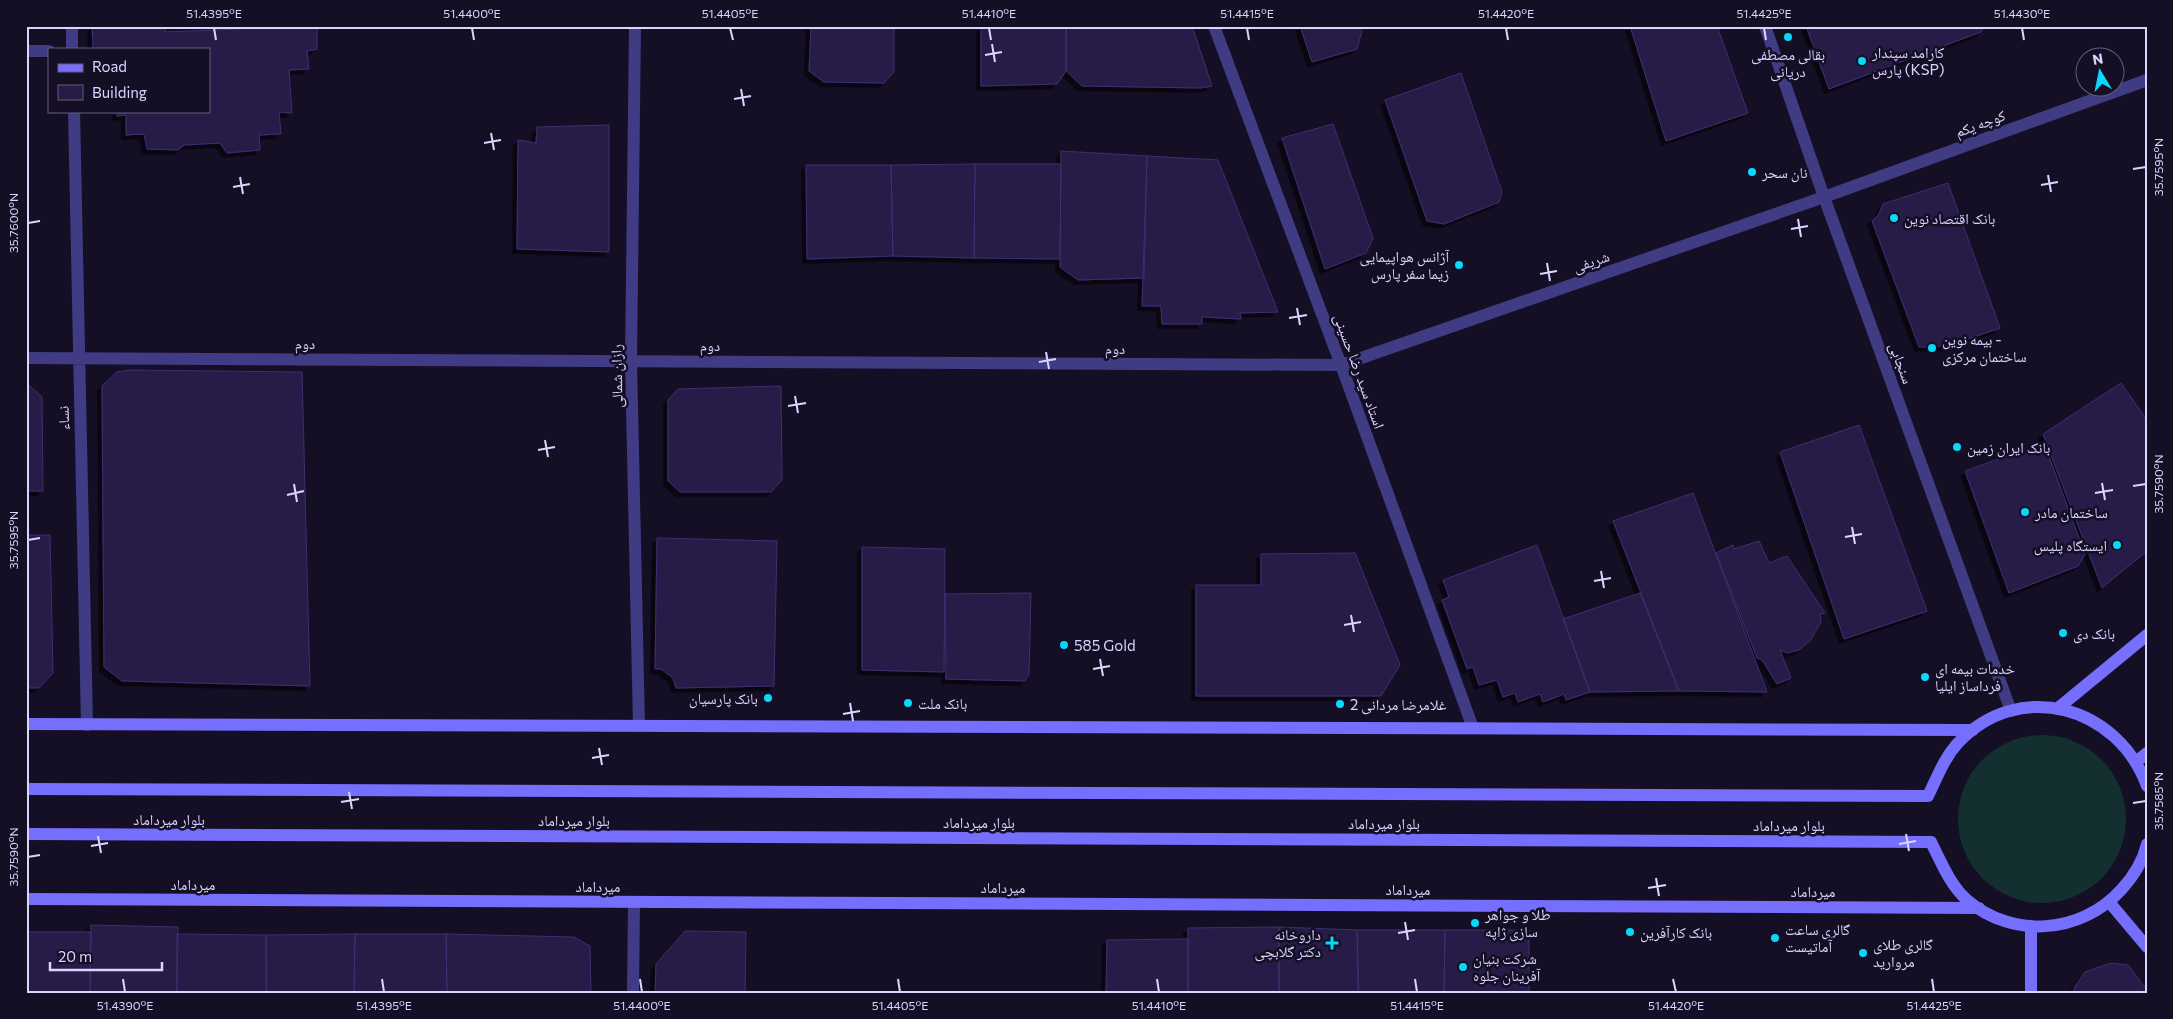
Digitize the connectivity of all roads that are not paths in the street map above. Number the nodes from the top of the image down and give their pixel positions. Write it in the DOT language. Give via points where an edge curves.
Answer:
graph roads {
  1 [pos="72,26"];
  2 [pos="635,26"];
  3 [pos="1214,26"];
  4 [pos="1765,26"];
  5 [pos="72,48"];
  6 [pos="26,51"];
  7 [pos="48,52"];
  8 [pos="2147,80"];
  9 [pos="74,112"];
  10 [pos="1824,197"];
  11 [pos="26,358"];
  12 [pos="78,358"];
  13 [pos="631,361"];
  14 [pos="1341,365"];
  15 [pos="2147,635"];
  16 [pos="2057,709"];
  17 [pos="2011,711"];
  18 [pos="26,724"];
  19 [pos="87,724"];
  20 [pos="639,726"];
  21 [pos="1473,728"];
  22 [pos="1974,730"];
  23 [pos="2147,753"];
  24 [pos="2136,762"];
  25 [pos="2147,786"];
  26 [pos="26,789"];
  27 [pos="26,834"];
  28 [pos="2147,844"];
  29 [pos="26,899"];
  30 [pos="634,902"];
  31 [pos="2110,903"];
  32 [pos="1979,908"];
  33 [pos="2032,927"];
  34 [pos="2147,947"];
  35 [pos="633,993"];
  36 [pos="2031,993"];
  1 -- 5 [label="street"];
  2 -- 13 [label="street, رازان شمالی"];
  3 -- 14 [label="street, استاد سید رضا حسینی"];
  4 -- 10 [label="street, سنجابی"];
  6 -- 7 [label="street"];
  8 -- 10 [label="street, کوچه یکم"];
  9 -- 12 [label="street, نساء"];
  10 -- 14 [label="street, شریفی"];
  10 -- 17 [label="street, سنجابی"];
  11 -- 12 [label="street, دوم"];
  12 -- 13 [label="street, دوم"];
  12 -- 19 [label="street, نساء"];
  13 -- 14 [label="street, دوم"];
  13 -- 20 [label="street, رازان شمالی"];
  14 -- 21 [label="street, استاد سید رضا حسینی"];
  15 -- 16 [label="main road"];
  16 -- 17 [label="main road" via="2039,707"];
  16 -- 24 [label="main road" via="2094,720 2117,737"];
  17 -- 22 [label="main road" via="1991,718"];
  18 -- 19 [label="main road"];
  19 -- 20 [label="main road"];
  20 -- 21 [label="main road"];
  21 -- 22 [label="main road"];
  22 -- 26 [label="main road, بلوار میرداماد" via="1958,743 1946,760 1928,796"];
  23 -- 24 [label="main road"];
  24 -- 25 [label="main road"];
  27 -- 32 [label="main road, بلوار میرداماد" via="1931,842 1954,886"];
  28 -- 31 [label="main road" via="2131,880"];
  29 -- 30 [label="main road, میرداماد"];
  30 -- 32 [label="main road, میرداماد"];
  30 -- 35 [label="street"];
  31 -- 33 [label="main road" via="2086,917 2060,926"];
  31 -- 34 [label="main road"];
  32 -- 33 [label="main road" via="2008,923"];
  33 -- 36 [label="main road"];
}
